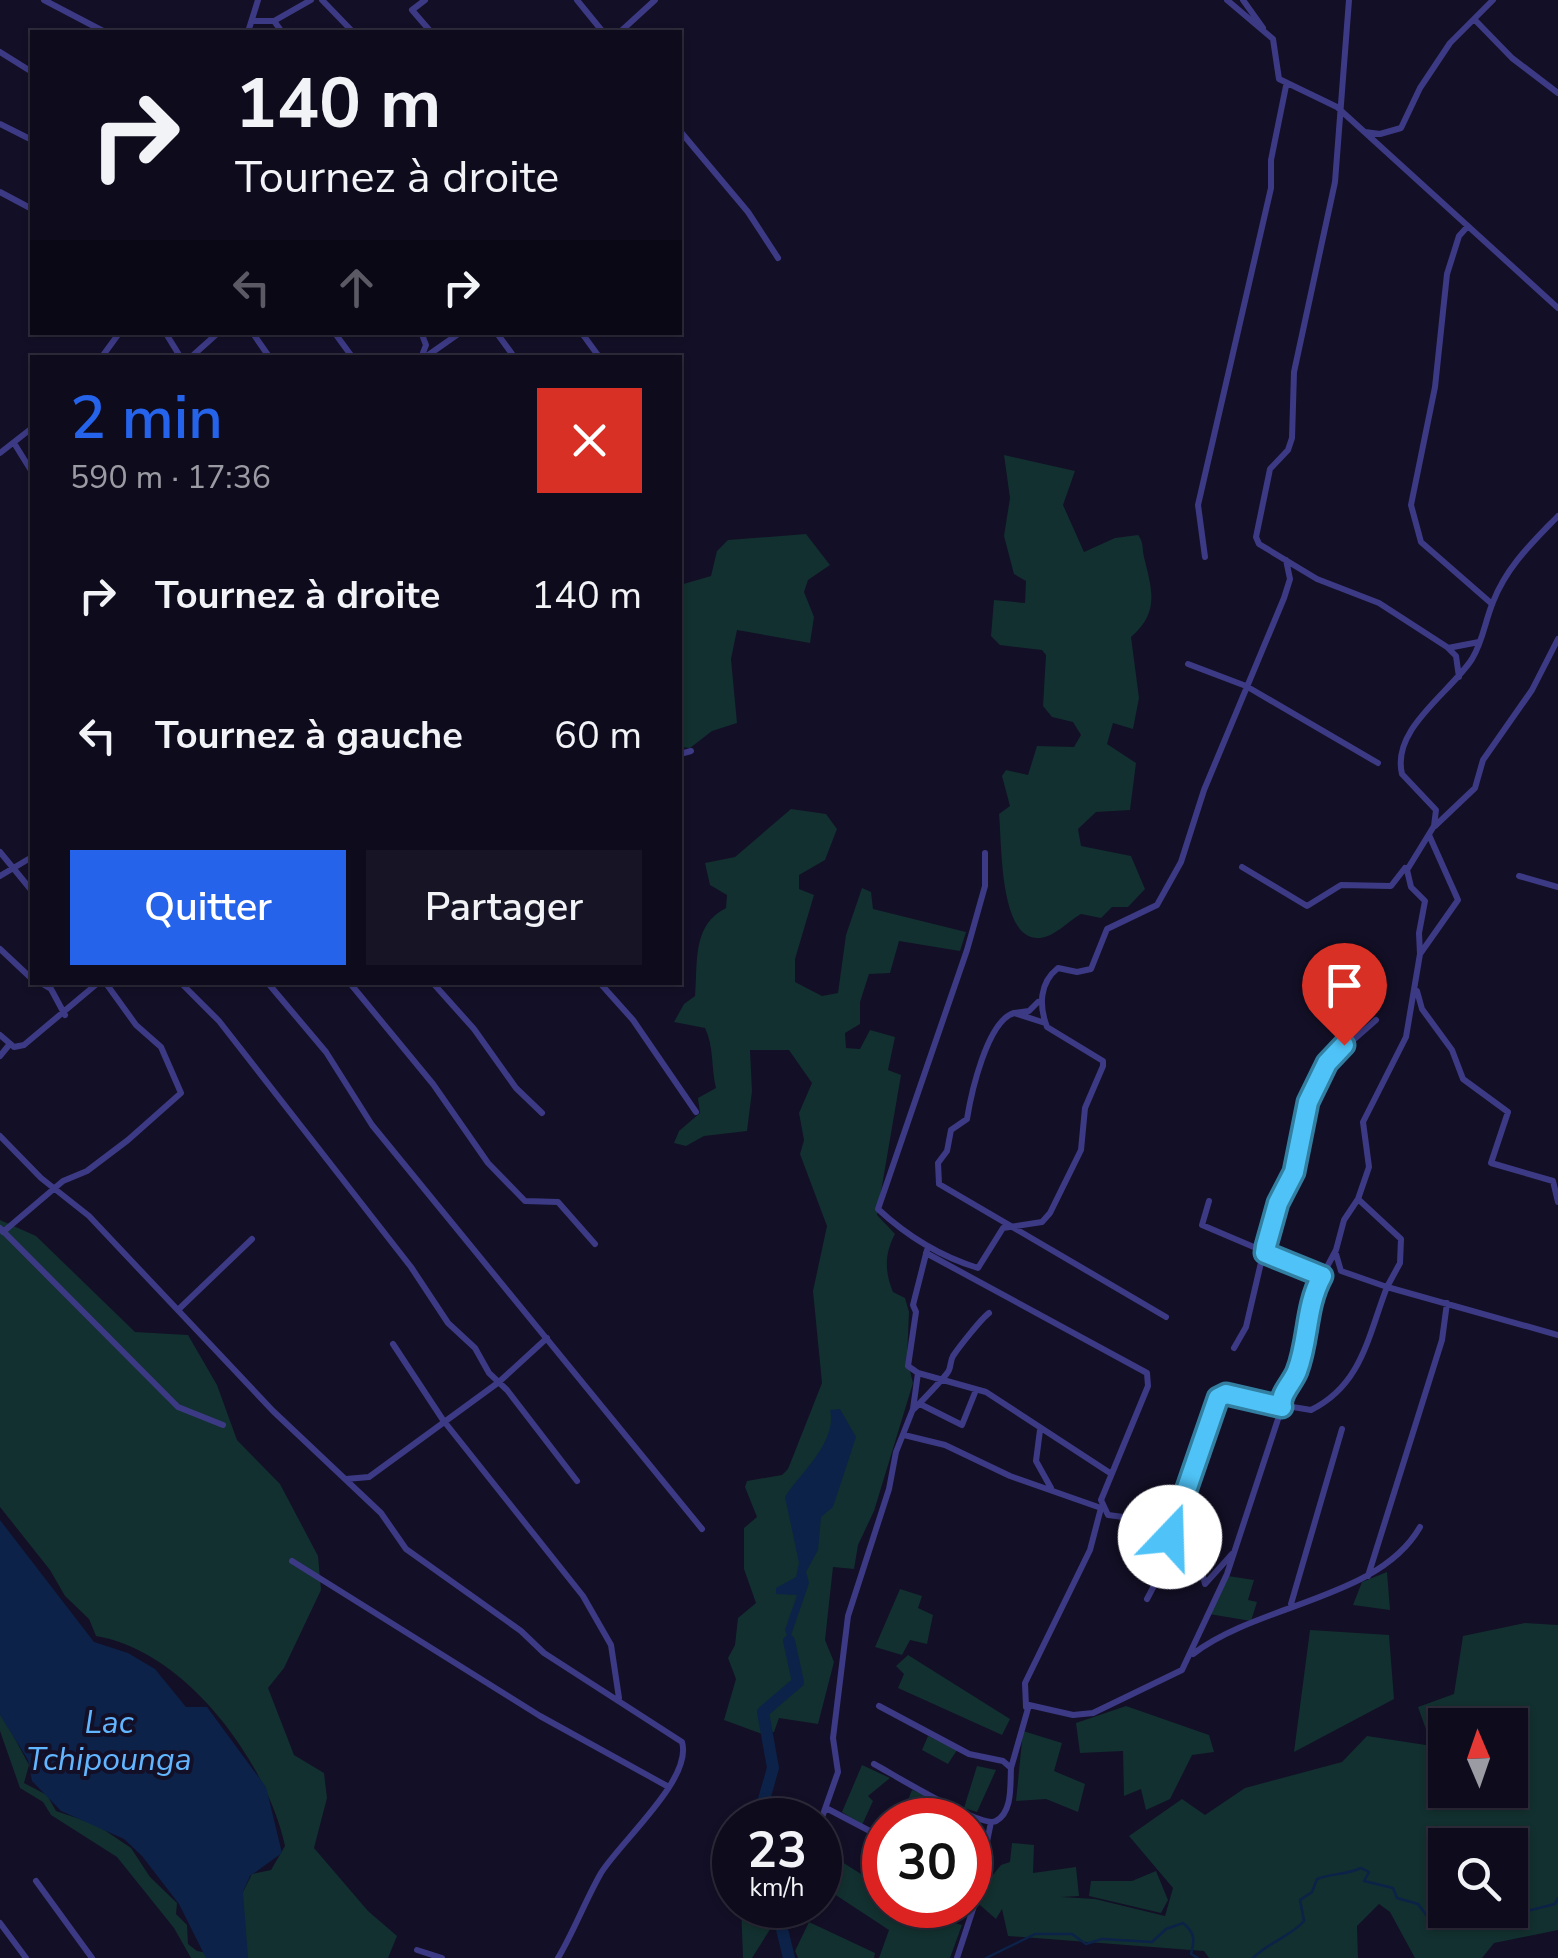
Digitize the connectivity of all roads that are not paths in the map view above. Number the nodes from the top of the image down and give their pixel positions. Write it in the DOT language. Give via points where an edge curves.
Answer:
graph roads {
  1 [pos="44,0"];
  2 [pos="258,0"];
  3 [pos="312,0"];
  4 [pos="322,0"];
  5 [pos="426,0"];
  6 [pos="577,0"];
  7 [pos="656,0"];
  8 [pos="1227,0"];
  9 [pos="1243,0"];
  10 [pos="1350,0"];
  11 [pos="1493,0"];
  12 [pos="1474,20"];
  13 [pos="252,21"];
  14 [pos="274,21"];
  15 [pos="101,30"];
  16 [pos="249,30"];
  17 [pos="281,30"];
  18 [pos="351,30"];
  19 [pos="430,30"];
  20 [pos="600,30"];
  21 [pos="622,30"];
  22 [pos="1266,34"];
  23 [pos="0,52"];
  24 [pos="30,71"];
  25 [pos="1286,86"];
  26 [pos="1558,93"];
  27 [pos="1343,113"];
  28 [pos="0,124"];
  29 [pos="1364,132"];
  30 [pos="682,133"];
  31 [pos="30,139"];
  32 [pos="0,192"];
  33 [pos="30,208"];
  34 [pos="1468,226"];
  35 [pos="778,258"];
  36 [pos="1558,308"];
  37 [pos="216,335"];
  38 [pos="458,335"];
  39 [pos="193,355"];
  40 [pos="435,355"];
  41 [pos="30,430"];
  42 [pos="14,443"];
  43 [pos="0,453"];
  44 [pos="30,469"];
  45 [pos="1558,516"];
  46 [pos="1205,558"];
  47 [pos="1286,560"];
  48 [pos="1492,604"];
  49 [pos="1482,638"];
  50 [pos="1558,639"];
  51 [pos="1447,648"];
  52 [pos="1188,664"];
  53 [pos="1459,677"];
  54 [pos="1246,686"];
  55 [pos="691,751"];
  56 [pos="682,753"];
  57 [pos="1378,762"];
  58 [pos="1434,826"];
  59 [pos="1429,835"];
  60 [pos="0,852"];
  61 [pos="985,852"];
  62 [pos="30,858"];
  63 [pos="1408,862"];
  64 [pos="1242,867"];
  65 [pos="16,868"];
  66 [pos="0,876"];
  67 [pos="1519,876"];
  68 [pos="30,887"];
  69 [pos="1558,888"];
  70 [pos="0,949"];
  71 [pos="1420,954"];
  72 [pos="30,978"];
  73 [pos="45,985"];
  74 [pos="99,985"];
  75 [pos="104,985"];
  76 [pos="183,985"];
  77 [pos="270,985"];
  78 [pos="352,985"];
  79 [pos="435,985"];
  80 [pos="603,985"];
  81 [pos="1417,990"];
  82 [pos="1040,999"];
  83 [pos="1014,1013"];
  84 [pos="66,1015"];
  85 [pos="1376,1020"];
  86 [pos="1046,1024"];
  87 [pos="0,1035"];
  88 [pos="9,1044"];
  89 [pos="0,1056"];
  90 [pos="696,1112"];
  91 [pos="542,1113"];
  92 [pos="0,1136"];
  93 [pos="54,1190"];
  94 [pos="1358,1200"];
  95 [pos="1208,1201"];
  96 [pos="1558,1202"];
  97 [pos="1008,1226"];
  98 [pos="2,1230"];
  99 [pos="252,1239"];
  100 [pos="594,1244"];
  101 [pos="1336,1250"];
  102 [pos="926,1251"];
  103 [pos="1265,1253"];
  104 [pos="1322,1276"];
  105 [pos="1387,1286"];
  106 [pos="1448,1304"];
  107 [pos="180,1308"];
  108 [pos="989,1313"];
  109 [pos="1166,1318"];
  110 [pos="1558,1335"];
  111 [pos="547,1338"];
  112 [pos="393,1344"];
  113 [pos="1234,1348"];
  114 [pos="918,1374"];
  115 [pos="939,1379"];
  116 [pos="499,1382"];
  117 [pos="976,1390"];
  118 [pos="916,1406"];
  119 [pos="1282,1407"];
  120 [pos="443,1420"];
  121 [pos="223,1425"];
  122 [pos="1342,1429"];
  123 [pos="1041,1430"];
  124 [pos="904,1435"];
  125 [pos="1110,1473"];
  126 [pos="344,1479"];
  127 [pos="577,1481"];
  128 [pos="1051,1490"];
  129 [pos="1184,1501"];
  130 [pos="1102,1508"];
  131 [pos="1420,1527"];
  132 [pos="702,1528"];
  133 [pos="1235,1550"];
  134 [pos="292,1561"];
  135 [pos="1368,1576"];
  136 [pos="1147,1599"];
  137 [pos="1291,1605"];
  138 [pos="1192,1655"];
  139 [pos="619,1700"];
  140 [pos="879,1706"];
  141 [pos="1026,1708"];
  142 [pos="874,1764"];
  143 [pos="1010,1768"];
  144 [pos="667,1786"];
  145 [pos="829,1798"];
  146 [pos="935,1798"];
  147 [pos="992,1822"];
  148 [pos="36,1881"];
  149 [pos="0,1923"];
  150 [pos="964,1928"];
  151 [pos="417,1950"];
  152 [pos="26,1958"];
  153 [pos="92,1958"];
  154 [pos="442,1958"];
  155 [pos="558,1958"];
  156 [pos="958,1958"];
  1 -- 15 [label="street"];
  2 -- 13 [label="street"];
  3 -- 14 [label="street"];
  4 -- 18 [label="street"];
  5 -- 19 [label="street" via="412,10"];
  6 -- 20 [label="street"];
  7 -- 21 [label="street"];
  8 -- 22 [label="street"];
  9 -- 22 [label="street"];
  10 -- 27 [label="street"];
  11 -- 12 [label="street"];
  12 -- 26 [label="street"];
  12 -- 29 [label="street" via="1427,76 1401,128"];
  13 -- 14 [label="street"];
  13 -- 16 [label="street"];
  14 -- 17 [label="street"];
  22 -- 25 [label="street" via="1278,49 1279,79"];
  23 -- 24 [label="street"];
  25 -- 27 [label="street"];
  25 -- 46 [label="street" via="1271,188 1198,505"];
  27 -- 29 [label="street"];
  27 -- 47 [label="street" via="1290,396 1292,438 1270,468 1256,537"];
  28 -- 31 [label="street"];
  29 -- 34 [label="street"];
  30 -- 35 [label="street"];
  32 -- 33 [label="street"];
  34 -- 36 [label="street"];
  34 -- 48 [label="street" via="1447,274 1435,387 1411,505 1421,542"];
  37 -- 39 [label="street"];
  38 -- 40 [label="street"];
  41 -- 42 [label="street"];
  42 -- 43 [label="street"];
  42 -- 44 [label="street"];
  45 -- 48 [label="street" via="1526,545"];
  47 -- 51 [label="street" via="1379,603"];
  47 -- 54 [label="street" via="1288,590"];
  48 -- 49 [label="street"];
  49 -- 51 [label="street"];
  49 -- 53 [label="street"];
  50 -- 58 [label="street" via="1487,753 1475,788"];
  51 -- 53 [label="street" via="1456,656"];
  52 -- 54 [label="street"];
  53 -- 58 [label="street" via="1421,718 1400,757 1402,774 1434,805"];
  54 -- 57 [label="street"];
  54 -- 82 [label="street" via="1188,846 1157,905 1107,928 1091,969 1055,970"];
  55 -- 56 [label="street"];
  58 -- 59 [label="street"];
  59 -- 63 [label="street"];
  59 -- 71 [label="street" via="1458,900"];
  60 -- 65 [label="street"];
  61 -- 102 [label="street" via="985,886 967,950 878,1209 912,1231"];
  62 -- 65 [label="street"];
  63 -- 64 [label="street" via="1391,886 1341,885 1307,906"];
  63 -- 71 [label="street" via="1407,877 1425,902"];
  65 -- 66 [label="street"];
  65 -- 68 [label="street"];
  67 -- 69 [label="street"];
  70 -- 72 [label="street"];
  71 -- 81 [label="street"];
  73 -- 84 [label="street"];
  74 -- 84 [label="street"];
  75 -- 93 [label="street" via="161,1046 181,1092 94,1167"];
  76 -- 116 [label="street" via="219,1021"];
  77 -- 111 [label="street" via="326,1052 372,1125"];
  78 -- 100 [label="street" via="488,1163 525,1201 558,1202"];
  79 -- 91 [label="street"];
  80 -- 90 [label="street"];
  81 -- 94 [label="street" via="1406,1037 1364,1122 1369,1168"];
  81 -- 96 [label="street" via="1463,1079 1508,1112 1492,1162 1553,1181"];
  82 -- 83 [label="street" via="1029,1011"];
  82 -- 86 [label="street"];
  83 -- 86 [label="street"];
  83 -- 97 [label="street" via="1002,1019 979,1067 967,1119 951,1130 936,1177"];
  84 -- 88 [label="street" via="24,1046"];
  85 -- 103 [label="street" via="1327,1063 1316,1083"];
  86 -- 97 [label="street" via="1103,1061 1085,1108 1080,1150 1050,1213 1042,1222"];
  87 -- 88 [label="street"];
  88 -- 89 [label="street"];
  92 -- 93 [label="street"];
  93 -- 98 [label="street"];
  93 -- 107 [label="street"];
  94 -- 101 [label="street"];
  94 -- 105 [label="street" via="1401,1239 1400,1263"];
  95 -- 103 [label="street" via="1202,1225"];
  97 -- 102 [label="street" via="978,1268"];
  97 -- 109 [label="street"];
  98 -- 121 [label="street" via="178,1406"];
  99 -- 107 [label="street"];
  101 -- 104 [label="street"];
  101 -- 105 [label="street" via="1341,1271"];
  102 -- 114 [label="street" via="909,1337 908,1366"];
  102 -- 125 [label="street" via="1147,1373 1148,1386"];
  103 -- 104 [label="street"];
  103 -- 113 [label="street"];
  104 -- 119 [label="street"];
  105 -- 106 [label="street"];
  105 -- 119 [label="street" via="1344,1389 1310,1410"];
  106 -- 110 [label="street"];
  106 -- 135 [label="street"];
  107 -- 126 [label="street"];
  108 -- 115 [label="street"];
  111 -- 116 [label="street"];
  111 -- 132 [label="street"];
  112 -- 120 [label="street"];
  114 -- 115 [label="street"];
  114 -- 118 [label="street"];
  115 -- 117 [label="street"];
  115 -- 118 [label="street"];
  116 -- 120 [label="street"];
  116 -- 127 [label="street"];
  117 -- 118 [label="street" via="962,1426"];
  117 -- 123 [label="street"];
  118 -- 124 [label="street"];
  119 -- 129 [label="street" via="1221,1395"];
  119 -- 133 [label="street"];
  120 -- 126 [label="street" via="369,1477"];
  120 -- 139 [label="street" via="583,1596 611,1645"];
  122 -- 137 [label="street"];
  123 -- 125 [label="street"];
  123 -- 128 [label="street" via="1036,1460"];
  124 -- 128 [label="street" via="945,1445"];
  124 -- 145 [label="street" via="848,1616 833,1738 838,1772"];
  125 -- 130 [label="street"];
  126 -- 139 [label="street" via="415,1558"];
  128 -- 130 [label="street"];
  129 -- 130 [label="street" via="1140,1518 1108,1515"];
  129 -- 133 [label="street" via="1180,1514 1204,1584"];
  129 -- 136 [label="street"];
  130 -- 141 [label="street" via="1090,1550 1025,1683"];
  131 -- 135 [label="street" via="1406,1552"];
  133 -- 138 [label="street"];
  134 -- 144 [label="street" via="540,1716"];
  135 -- 137 [label="street"];
  137 -- 138 [label="street"];
  138 -- 141 [label="street" via="1178,1673 1093,1713"];
  139 -- 144 [label="street" via="682,1742 681,1761"];
  140 -- 143 [label="street"];
  141 -- 143 [label="street"];
  142 -- 146 [label="street"];
  143 -- 147 [label="street" via="1009,1802"];
  144 -- 155 [label="street" via="601,1874"];
  148 -- 153 [label="street"];
  149 -- 152 [label="street"];
  150 -- 156 [label="street"];
  151 -- 154 [label="street"];
}
